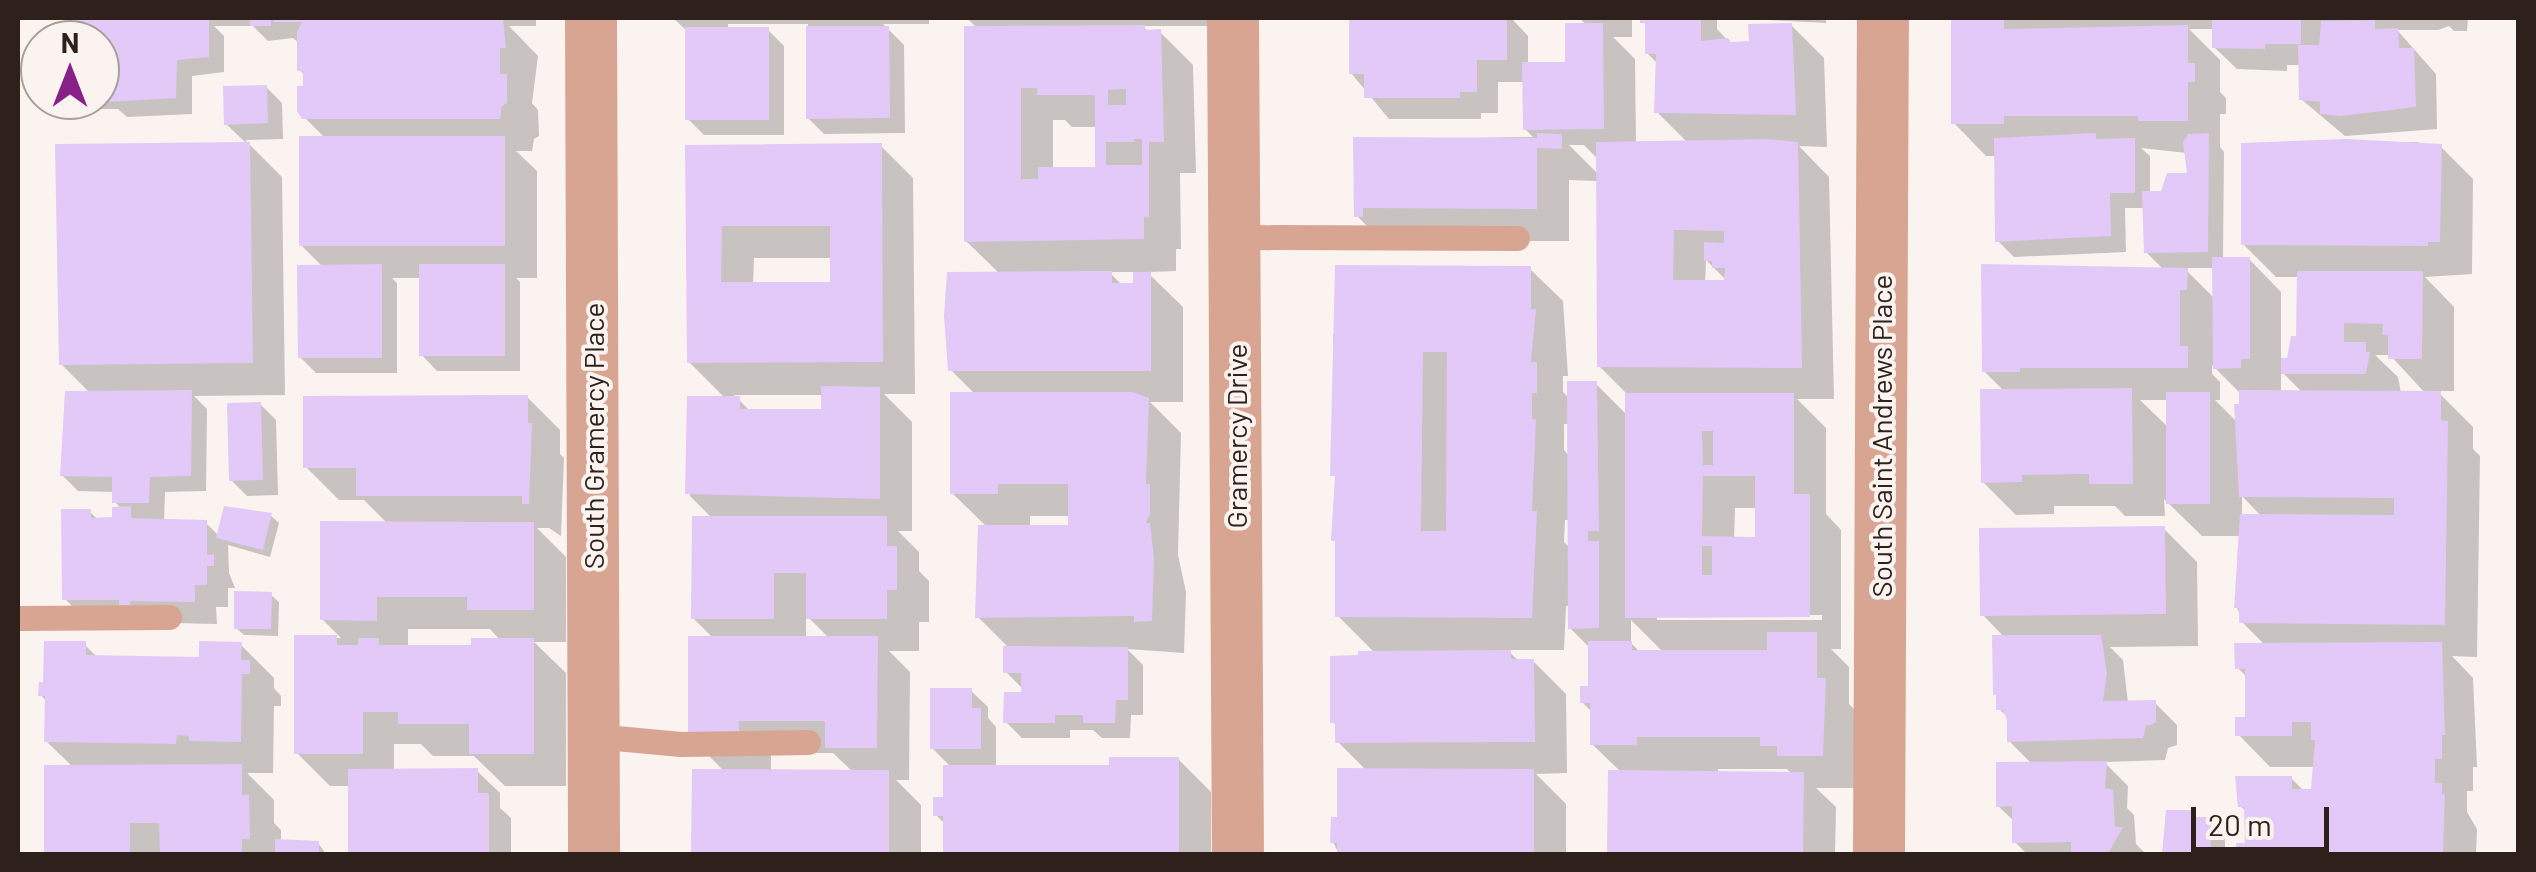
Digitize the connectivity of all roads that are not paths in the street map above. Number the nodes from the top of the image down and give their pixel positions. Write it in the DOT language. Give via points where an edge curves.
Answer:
graph roads {
  1 [pos="591,18"];
  2 [pos="1233,18"];
  3 [pos="1883,18"];
  4 [pos="1234,237"];
  5 [pos="1517,238"];
  6 [pos="169,617"];
  7 [pos="18,618"];
  8 [pos="594,736"];
  9 [pos="808,742"];
  10 [pos="594,854"];
  11 [pos="1238,854"];
  12 [pos="1879,854"];
  1 -- 8 [label="street, South Gramercy Place"];
  2 -- 4 [label="street, Gramercy Drive"];
  3 -- 12 [label="street, South Saint Andrews Place"];
  4 -- 5 [label="lane"];
  4 -- 11 [label="street, Gramercy Drive"];
  6 -- 7 [label="lane"];
  8 -- 9 [label="lane" via="682,744"];
  8 -- 10 [label="street, South Gramercy Place"];
}
